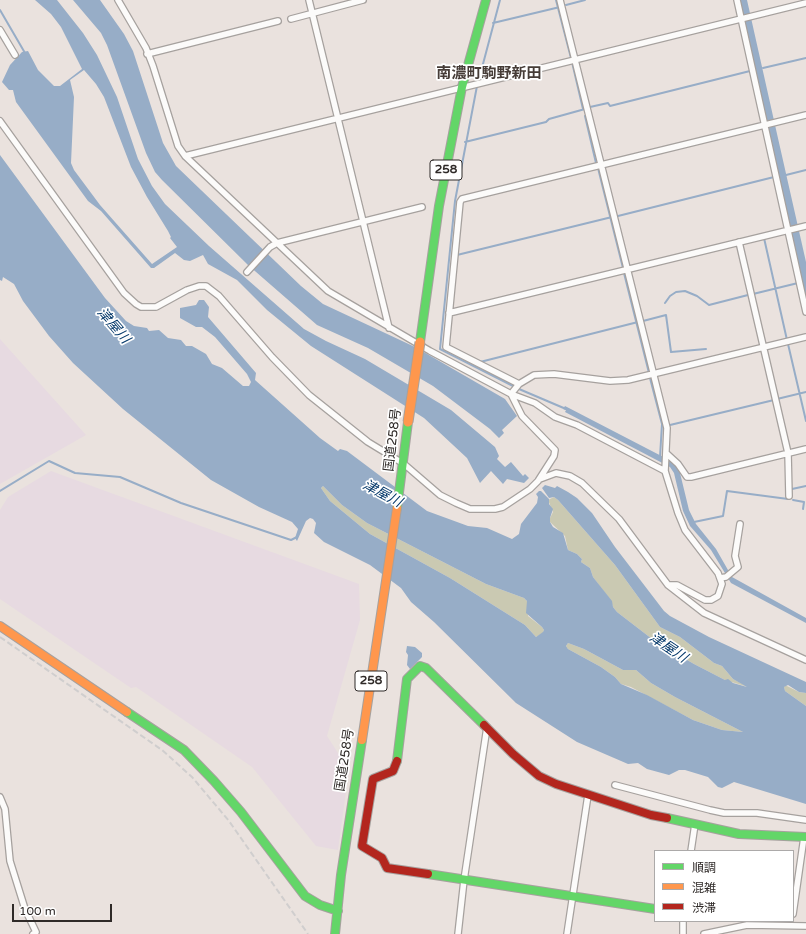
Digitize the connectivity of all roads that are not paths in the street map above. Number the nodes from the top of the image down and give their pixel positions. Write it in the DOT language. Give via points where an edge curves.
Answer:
graph roads {
  1 [pos="118,0"];
  2 [pos="309,0"];
  3 [pos="363,0"];
  4 [pos="486,0"];
  5 [pos="560,0"];
  6 [pos="737,0"];
  7 [pos="806,2"];
  8 [pos="312,13"];
  9 [pos="741,18"];
  10 [pos="291,19"];
  11 [pos="278,21"];
  12 [pos="0,30"];
  13 [pos="15,54"];
  14 [pos="147,54"];
  15 [pos="575,60"];
  16 [pos="462,87"];
  17 [pos="806,114"];
  18 [pos="338,118"];
  19 [pos="0,121"];
  20 [pos="764,124"];
  21 [pos="185,156"];
  22 [pos="601,165"];
  23 [pos="422,207"];
  24 [pos="363,221"];
  25 [pos="806,226"];
  26 [pos="788,230"];
  27 [pos="739,242"];
  28 [pos="277,243"];
  29 [pos="627,269"];
  30 [pos="247,272"];
  31 [pos="806,312"];
  32 [pos="449,313"];
  33 [pos="389,328"];
  34 [pos="806,337"];
  35 [pos="763,347"];
  36 [pos="654,372"];
  37 [pos="515,388"];
  38 [pos="806,449"];
  39 [pos="788,453"];
  40 [pos="666,456"];
  41 [pos="404,464"];
  42 [pos="666,469"];
  43 [pos="540,479"];
  44 [pos="789,496"];
  45 [pos="740,524"];
  46 [pos="723,578"];
  47 [pos="668,585"];
  48 [pos="0,626"];
  49 [pos="806,660"];
  50 [pos="487,727"];
  51 [pos="615,785"];
  52 [pos="588,795"];
  53 [pos="0,797"];
  54 [pos="806,820"];
  55 [pos="695,824"];
  56 [pos="805,837"];
  57 [pos="691,850"];
  58 [pos="464,880"];
  59 [pos="573,896"];
  60 [pos="794,908"];
  61 [pos="654,909"];
  62 [pos="338,911"];
  63 [pos="683,922"];
  64 [pos="792,923"];
  65 [pos="806,926"];
  66 [pos="33,934"];
  67 [pos="335,934"];
  68 [pos="458,934"];
  69 [pos="566,934"];
  70 [pos="684,934"];
  71 [pos="704,934"];
  1 -- 14 [label="street"];
  2 -- 8 [label="street"];
  3 -- 8 [label="street"];
  4 -- 16 [label="main road, 国道258号 / 258"];
  5 -- 15 [label="street"];
  6 -- 9 [label="street"];
  7 -- 9 [label="street"];
  8 -- 10 [label="street"];
  8 -- 18 [label="street"];
  9 -- 15 [label="street"];
  9 -- 20 [label="street"];
  11 -- 14 [label="street"];
  12 -- 13 [label="street"];
  14 -- 21 [label="street" via="153,66 172,133"];
  15 -- 16 [label="street"];
  15 -- 22 [label="street"];
  16 -- 18 [label="street"];
  16 -- 41 [label="main road, 国道258号 / 258, bridge" via="439,206"];
  17 -- 20 [label="street"];
  18 -- 21 [label="street"];
  18 -- 24 [label="street"];
  19 -- 41 [label="street" via="124,293 136,304 141,307 156,307 187,290 206,286 220,296 272,357 309,395 368,442"];
  20 -- 22 [label="street"];
  20 -- 26 [label="street"];
  21 -- 28 [label="street"];
  22 -- 29 [label="street"];
  22 -- 32 [label="street" via="462,199"];
  23 -- 24 [label="street"];
  24 -- 28 [label="street"];
  24 -- 33 [label="street"];
  25 -- 26 [label="street"];
  26 -- 27 [label="street"];
  26 -- 31 [label="street"];
  27 -- 29 [label="street"];
  27 -- 35 [label="street"];
  28 -- 30 [label="street"];
  28 -- 33 [label="street" via="328,291"];
  29 -- 32 [label="street"];
  29 -- 36 [label="street"];
  32 -- 37 [label="street" via="447,349"];
  33 -- 37 [label="street"];
  34 -- 35 [label="street"];
  35 -- 36 [label="street"];
  35 -- 39 [label="street"];
  36 -- 37 [label="street" via="628,380 610,381 534,375"];
  36 -- 40 [label="street" via="666,428"];
  37 -- 42 [label="street" via="555,417 577,424"];
  37 -- 43 [label="street" via="522,416 555,450"];
  38 -- 39 [label="street"];
  39 -- 40 [label="street" via="691,477"];
  39 -- 44 [label="street"];
  40 -- 42 [label="street"];
  41 -- 43 [label="street" via="440,495 470,509 503,507"];
  41 -- 62 [label="main road, 国道258号 / 258" via="341,875"];
  42 -- 46 [label="street" via="678,513 686,530"];
  43 -- 47 [label="street" via="556,473 570,476 582,483 618,519"];
  45 -- 46 [label="street" via="735,556 738,567 732,574"];
  46 -- 47 [label="street" via="718,596 711,600 705,600 676,585"];
  47 -- 49 [label="street" via="704,613"];
  48 -- 62 [label="main road" via="184,750 241,812 305,896"];
  50 -- 52 [label="main road" via="539,776"];
  50 -- 58 [label="street"];
  50 -- 58 [label="main road" via="426,668 420,666 407,678 399,757 393,771 373,779 371,784 362,846 382,858 387,868"];
  51 -- 54 [label="street" via="724,813 757,813"];
  52 -- 55 [label="main road" via="651,815"];
  52 -- 59 [label="street"];
  53 -- 66 [label="street" via="5,809 10,861 25,909 36,932"];
  55 -- 56 [label="main road" via="739,834"];
  55 -- 57 [label="street"];
  56 -- 60 [label="street"];
  58 -- 59 [label="main road"];
  58 -- 68 [label="street"];
  59 -- 61 [label="main road"];
  59 -- 69 [label="street"];
  62 -- 67 [label="main road, 国道258号 / 258"];
  63 -- 70 [label="street"];
  64 -- 65 [label="street"];
  64 -- 71 [label="street" via="747,925"];
}
